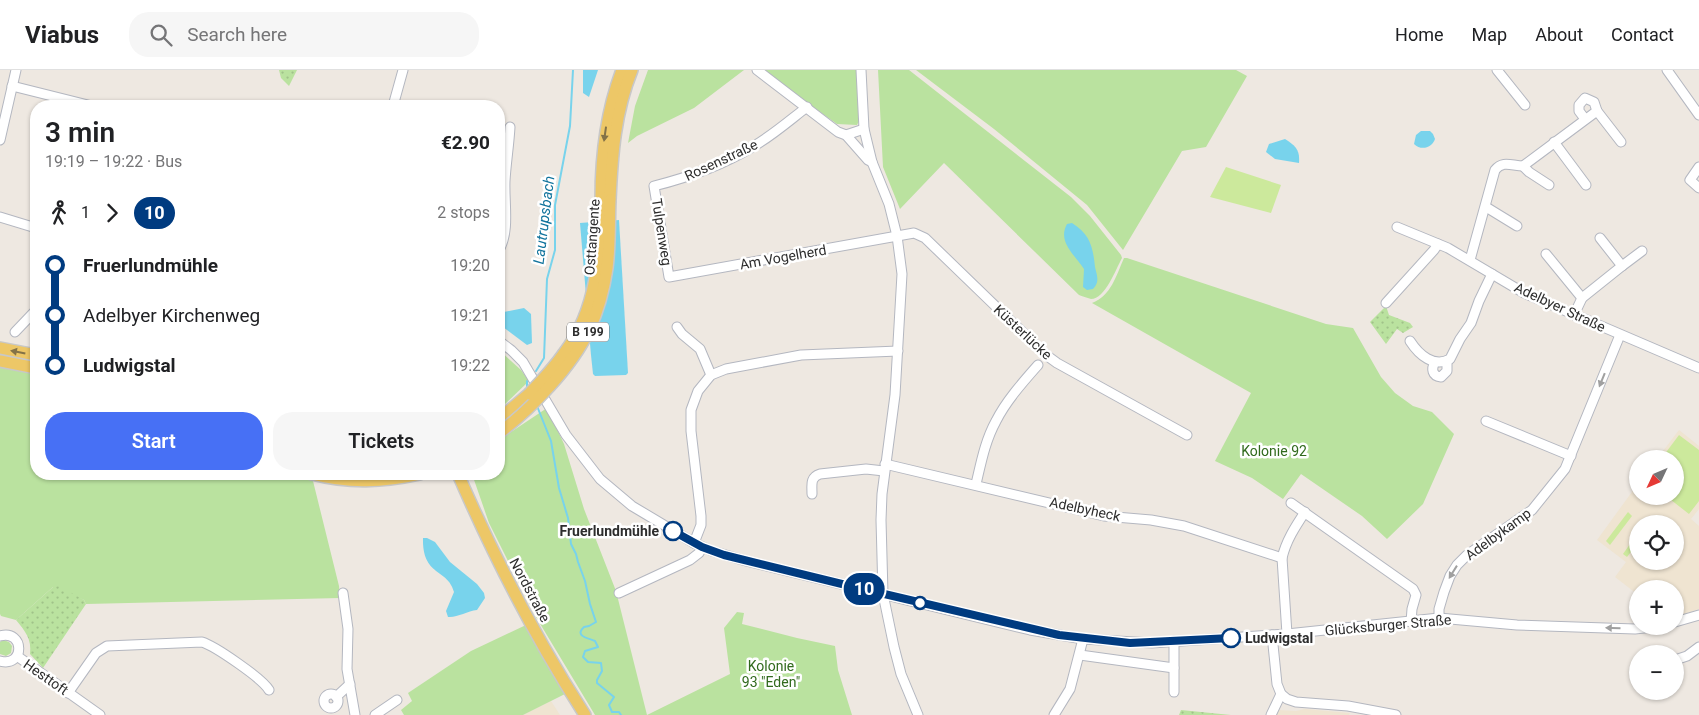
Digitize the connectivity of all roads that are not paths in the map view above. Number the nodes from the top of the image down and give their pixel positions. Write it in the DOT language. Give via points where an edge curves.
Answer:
graph roads {
  1 [pos="16,70"];
  2 [pos="403,70"];
  3 [pos="622,70"];
  4 [pos="632,70"];
  5 [pos="757,70"];
  6 [pos="861,70"];
  7 [pos="1498,70"];
  8 [pos="1667,70"];
  9 [pos="12,86"];
  10 [pos="68,100"];
  11 [pos="395,100"];
  12 [pos="1525,105"];
  13 [pos="807,107"];
  14 [pos="1597,111"];
  15 [pos="1699,115"];
  16 [pos="1585,119"];
  17 [pos="510,127"];
  18 [pos="864,129"];
  19 [pos="846,135"];
  20 [pos="0,140"];
  21 [pos="1554,142"];
  22 [pos="1621,142"];
  23 [pos="872,162"];
  24 [pos="1523,166"];
  25 [pos="1699,167"];
  26 [pos="505,181"];
  27 [pos="1586,184"];
  28 [pos="1549,185"];
  29 [pos="654,186"];
  30 [pos="1699,188"];
  31 [pos="606,199"];
  32 [pos="1486,207"];
  33 [pos="0,217"];
  34 [pos="30,226"];
  35 [pos="1517,226"];
  36 [pos="1397,227"];
  37 [pos="897,236"];
  38 [pos="1600,238"];
  39 [pos="1438,244"];
  40 [pos="1642,251"];
  41 [pos="1546,254"];
  42 [pos="1470,260"];
  43 [pos="1622,266"];
  44 [pos="1492,274"];
  45 [pos="669,278"];
  46 [pos="1582,298"];
  47 [pos="1386,303"];
  48 [pos="1574,315"];
  49 [pos="30,316"];
  50 [pos="677,327"];
  51 [pos="15,332"];
  52 [pos="1620,335"];
  53 [pos="1410,341"];
  54 [pos="505,346"];
  55 [pos="0,348"];
  56 [pos="898,351"];
  57 [pos="30,355"];
  58 [pos="0,361"];
  59 [pos="1447,361"];
  60 [pos="1434,362"];
  61 [pos="1038,365"];
  62 [pos="30,367"];
  63 [pos="1699,368"];
  64 [pos="711,375"];
  65 [pos="505,414"];
  66 [pos="1486,422"];
  67 [pos="505,429"];
  68 [pos="1187,435"];
  69 [pos="1571,456"];
  70 [pos="885,467"];
  71 [pos="344,480"];
  72 [pos="394,480"];
  73 [pos="461,480"];
  74 [pos="976,484"];
  75 [pos="812,494"];
  76 [pos="1291,502"];
  77 [pos="1304,512"];
  78 [pos="698,545"];
  79 [pos="1282,558"];
  80 [pos="343,593"];
  81 [pos="619,593"];
  82 [pos="883,594"];
  83 [pos="1699,615"];
  84 [pos="1439,618"];
  85 [pos="1684,619"];
  86 [pos="1411,622"];
  87 [pos="1629,629"];
  88 [pos="1287,634"];
  89 [pos="1272,635"];
  90 [pos="0,636"];
  91 [pos="1083,639"];
  92 [pos="1174,642"];
  93 [pos="1699,647"];
  94 [pos="1080,655"];
  95 [pos="17,656"];
  96 [pos="1684,657"];
  97 [pos="0,661"];
  98 [pos="1174,668"];
  99 [pos="350,684"];
  100 [pos="270,690"];
  101 [pos="1174,692"];
  102 [pos="68,693"];
  103 [pos="1281,694"];
  104 [pos="397,700"];
  105 [pos="100,715"];
  106 [pos="342,715"];
  107 [pos="355,715"];
  108 [pos="375,715"];
  109 [pos="585,715"];
  110 [pos="918,715"];
  111 [pos="1054,715"];
  112 [pos="1272,715"];
  113 [pos="1396,715"];
  1 -- 9 [label="street"];
  2 -- 11 [label="street"];
  3 -- 31 [label="main road, Osttangente / B 199, one-way" via="608,116 602,156"];
  4 -- 31 [label="main road, Osttangente / B 199" via="617,119"];
  5 -- 13 [label="street"];
  6 -- 18 [label="street"];
  7 -- 12 [label="street"];
  8 -- 15 [label="street"];
  9 -- 10 [label="street"];
  9 -- 20 [label="street"];
  13 -- 19 [label="street"];
  13 -- 29 [label="street, Rosenstraße" via="755,146 732,158 685,178"];
  14 -- 16 [label="street"];
  14 -- 16 [label="street" via="1594,102 1585,98 1578,105"];
  14 -- 22 [label="street"];
  16 -- 21 [label="street"];
  17 -- 26 [label="street"];
  18 -- 19 [label="street"];
  18 -- 23 [label="street"];
  19 -- 23 [label="street"];
  21 -- 24 [label="street"];
  21 -- 27 [label="street"];
  23 -- 37 [label="street" via="890,204"];
  24 -- 28 [label="street"];
  24 -- 32 [label="street" via="1500,164 1495,170"];
  25 -- 30 [label="street" via="1690,180"];
  29 -- 45 [label="street, Tulpenweg"];
  31 -- 65 [label="main road, Osttangente / B 199, bridge" via="598,267 581,325 544,378"];
  31 -- 67 [label="main road, Osttangente / B 199, bridge" via="607,267 588,331 550,385"];
  32 -- 35 [label="street"];
  32 -- 42 [label="street"];
  33 -- 34 [label="street"];
  36 -- 39 [label="street, Adelbyer Straße"];
  37 -- 45 [label="street, Am Vogelherd"];
  37 -- 56 [label="street" via="902,274"];
  37 -- 68 [label="street, Küsterlücke" via="914,233 925,238 1046,355"];
  38 -- 43 [label="street"];
  39 -- 42 [label="street, Adelbyer Straße"];
  39 -- 47 [label="street"];
  40 -- 43 [label="street"];
  41 -- 46 [label="street"];
  42 -- 44 [label="street, Adelbyer Straße"];
  43 -- 46 [label="street"];
  44 -- 48 [label="street, Adelbyer Straße" via="1524,294"];
  44 -- 59 [label="street" via="1471,323"];
  46 -- 48 [label="street"];
  48 -- 52 [label="street, Adelbyer Straße"];
  49 -- 51 [label="street"];
  50 -- 64 [label="street" via="700,349"];
  52 -- 63 [label="street, Adelbyer Straße"];
  52 -- 69 [label="street, Adelbykamp, one-way"];
  53 -- 60 [label="street" via="1420,354"];
  54 -- 78 [label="street, Glücksburger Straße" via="523,362 566,436 600,479 638,510"];
  57 -- 55 [label="main road, one-way"];
  56 -- 64 [label="street" via="801,355 735,367"];
  56 -- 70 [label="street"];
  58 -- 62 [label="main road"];
  59 -- 60 [label="street"];
  59 -- 60 [label="street" via="1447,370 1441,377 1432,370"];
  61 -- 74 [label="street" via="996,420"];
  64 -- 78 [label="street" via="698,391 690,410 701,516"];
  66 -- 69 [label="street"];
  69 -- 84 [label="street, Adelbykamp, one-way" via="1560,476 1532,510 1457,565 1444,592"];
  70 -- 74 [label="street, Adelbyheck"];
  70 -- 75 [label="street, Adelbyheck" via="815,475"];
  70 -- 82 [label="street" via="880,520"];
  71 -- 72 [label="main road"];
  73 -- 109 [label="main road, Nordstraße" via="519,602"];
  74 -- 79 [label="street, Adelbyheck" via="1104,516 1184,526"];
  76 -- 77 [label="street"];
  77 -- 79 [label="street"];
  77 -- 86 [label="street" via="1413,589 1416,595"];
  78 -- 81 [label="street" via="699,553 690,560"];
  78 -- 82 [label="street, Glücksburger Straße" via="746,561"];
  79 -- 88 [label="street"];
  80 -- 99 [label="street"];
  82 -- 91 [label="street, Glücksburger Straße" via="1030,630"];
  82 -- 110 [label="street" via="901,674"];
  83 -- 85 [label="street"];
  84 -- 86 [label="street, Glücksburger Straße"];
  87 -- 84 [label="street, Glücksburger Straße, one-way" via="1517,625"];
  86 -- 88 [label="street, Glücksburger Straße"];
  88 -- 89 [label="street, Glücksburger Straße"];
  89 -- 92 [label="street, Glücksburger Straße"];
  89 -- 103 [label="street" via="1276,684"];
  90 -- 95 [label="street, Hesttoft" via="16,640"];
  91 -- 92 [label="street, Glücksburger Straße"];
  91 -- 94 [label="street"];
  92 -- 98 [label="street"];
  93 -- 96 [label="street"];
  94 -- 98 [label="street"];
  94 -- 111 [label="street" via="1070,689"];
  95 -- 97 [label="street, Hesttoft" via="10,662"];
  95 -- 102 [label="street, Hesttoft"];
  98 -- 101 [label="street"];
  99 -- 106 [label="street" via="335,702"];
  99 -- 107 [label="street"];
  100 -- 102 [label="street" via="263,681 202,642 107,646 96,653"];
  102 -- 105 [label="street, Hesttoft"];
  103 -- 112 [label="street"];
  103 -- 113 [label="street" via="1296,702 1348,706"];
  104 -- 108 [label="street"];
}
